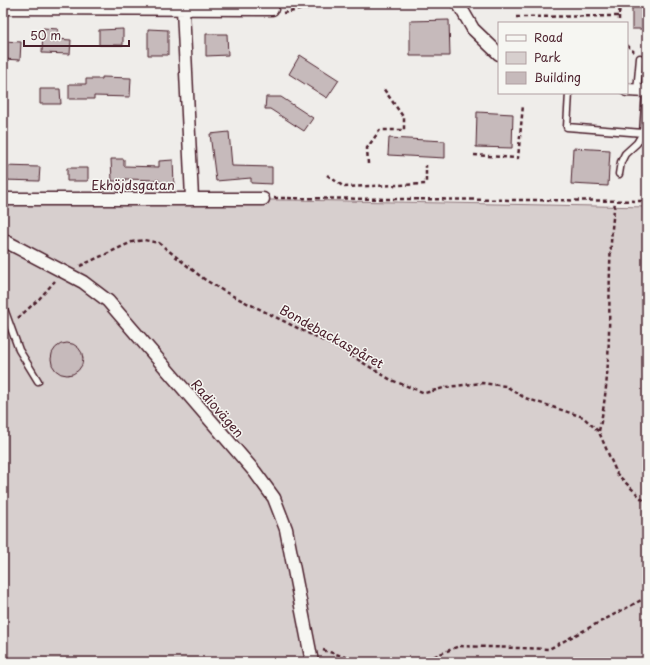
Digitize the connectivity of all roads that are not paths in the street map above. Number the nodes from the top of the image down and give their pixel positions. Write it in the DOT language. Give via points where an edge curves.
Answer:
graph roads {
  1 [pos="458,3"];
  2 [pos="272,6"];
  3 [pos="3,8"];
  4 [pos="183,9"];
  5 [pos="498,53"];
  6 [pos="640,58"];
  7 [pos="639,91"];
  8 [pos="568,94"];
  9 [pos="643,133"];
  10 [pos="619,174"];
  11 [pos="192,198"];
  12 [pos="3,199"];
  13 [pos="263,199"];
  14 [pos="3,240"];
  15 [pos="3,306"];
  16 [pos="38,381"];
  17 [pos="312,662"];
  1 -- 5 [label="street" via="477,33"];
  2 -- 4 [label="street"];
  3 -- 4 [label="street"];
  4 -- 11 [label="street"];
  6 -- 7 [label="lane"];
  7 -- 9 [label="lane"];
  8 -- 9 [label="lane" via="567,127"];
  9 -- 10 [label="lane" via="625,154"];
  11 -- 12 [label="street, Ekhöjdsgatan"];
  11 -- 13 [label="street, Ekhöjdsgatan"];
  14 -- 17 [label="street, Radiovägen" via="66,272 108,301 255,472 274,498 286,529"];
  15 -- 16 [label="lane" via="19,350"];
}
